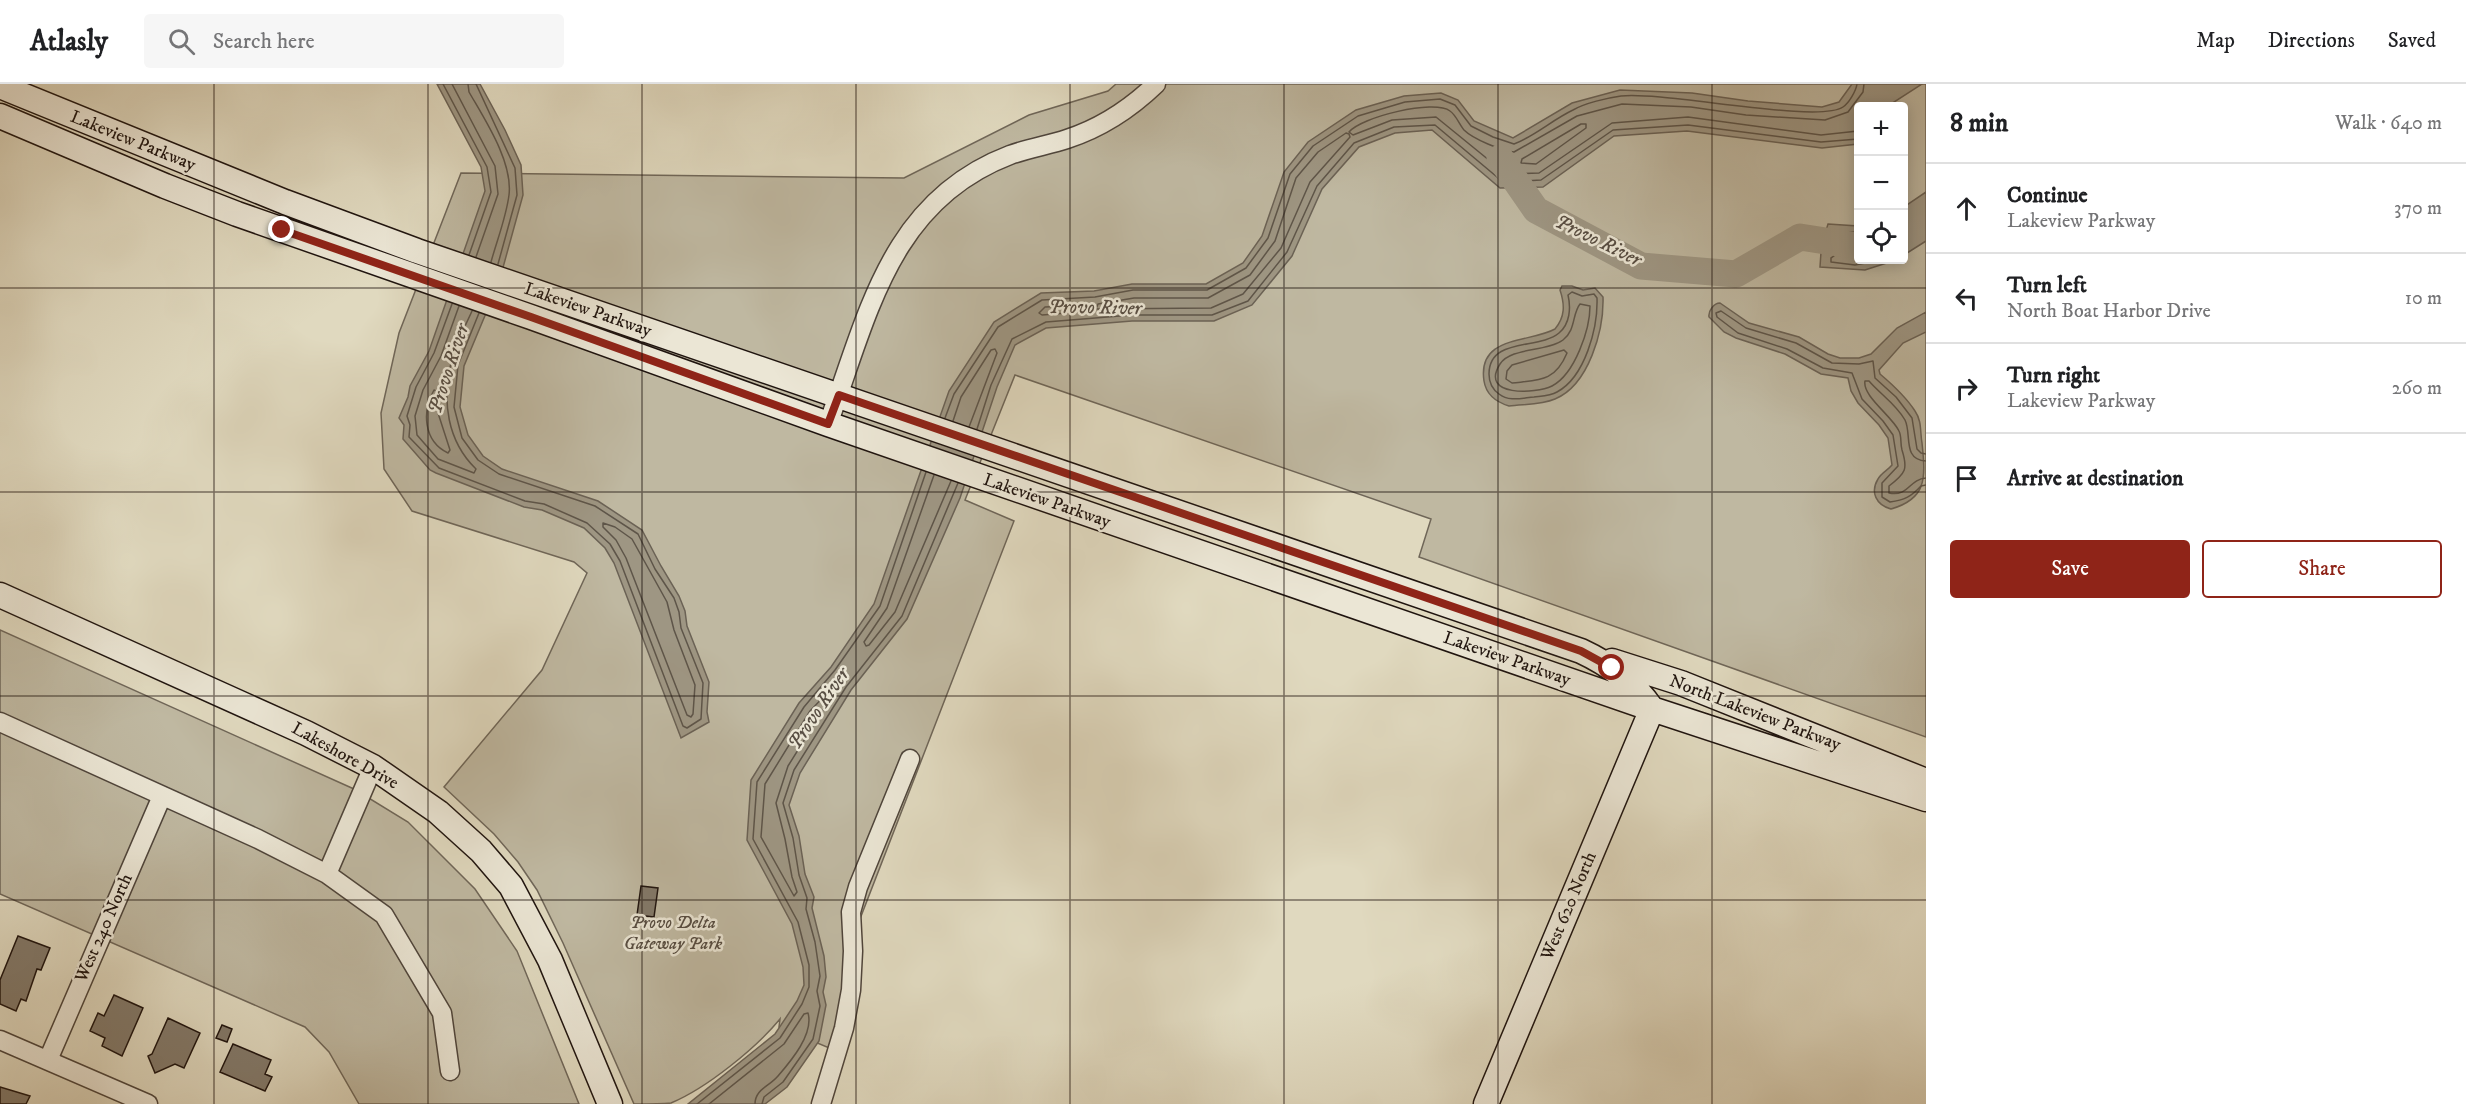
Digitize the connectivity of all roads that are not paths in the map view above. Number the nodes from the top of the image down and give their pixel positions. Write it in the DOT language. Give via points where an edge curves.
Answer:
graph roads {
  1 [pos="1156,84"];
  2 [pos="0,86"];
  3 [pos="0,116"];
  4 [pos="839,395"];
  5 [pos="828,424"];
  6 [pos="0,595"];
  7 [pos="1581,651"];
  8 [pos="1652,709"];
  9 [pos="0,722"];
  10 [pos="910,759"];
  11 [pos="373,767"];
  12 [pos="1926,781"];
  13 [pos="162,796"];
  14 [pos="1926,799"];
  15 [pos="327,874"];
  16 [pos="0,1040"];
  17 [pos="48,1060"];
  18 [pos="450,1071"];
  19 [pos="148,1104"];
  20 [pos="610,1104"];
  21 [pos="821,1104"];
  22 [pos="1486,1104"];
  1 -- 4 [label="street" via="1105,122 991,163 931,206 908,233 882,276"];
  2 -- 4 [label="street, Lakeview Parkway" via="417,251"];
  3 -- 5 [label="street, Lakeview Parkway" via="201,201"];
  4 -- 5 [label="street"];
  4 -- 7 [label="street, Lakeview Parkway"];
  5 -- 8 [label="street, Lakeview Parkway"];
  6 -- 11 [label="street, Lakeshore Drive"];
  7 -- 8 [label="street, Lakeview Parkway" via="1626,679"];
  7 -- 12 [label="street, North Lakeview Parkway" via="1681,683"];
  8 -- 14 [label="street, North Lakeview Parkway"];
  8 -- 22 [label="street, West 620 North"];
  9 -- 13 [label="street"];
  10 -- 21 [label="street" via="851,912 851,990 839,1049"];
  11 -- 15 [label="street"];
  11 -- 20 [label="street, Lakeshore Drive" via="438,812 481,851 511,886 550,960"];
  13 -- 15 [label="street"];
  13 -- 17 [label="street, West 240 North"];
  15 -- 18 [label="street" via="384,915 442,1013"];
  16 -- 17 [label="street"];
  17 -- 19 [label="street"];
}
